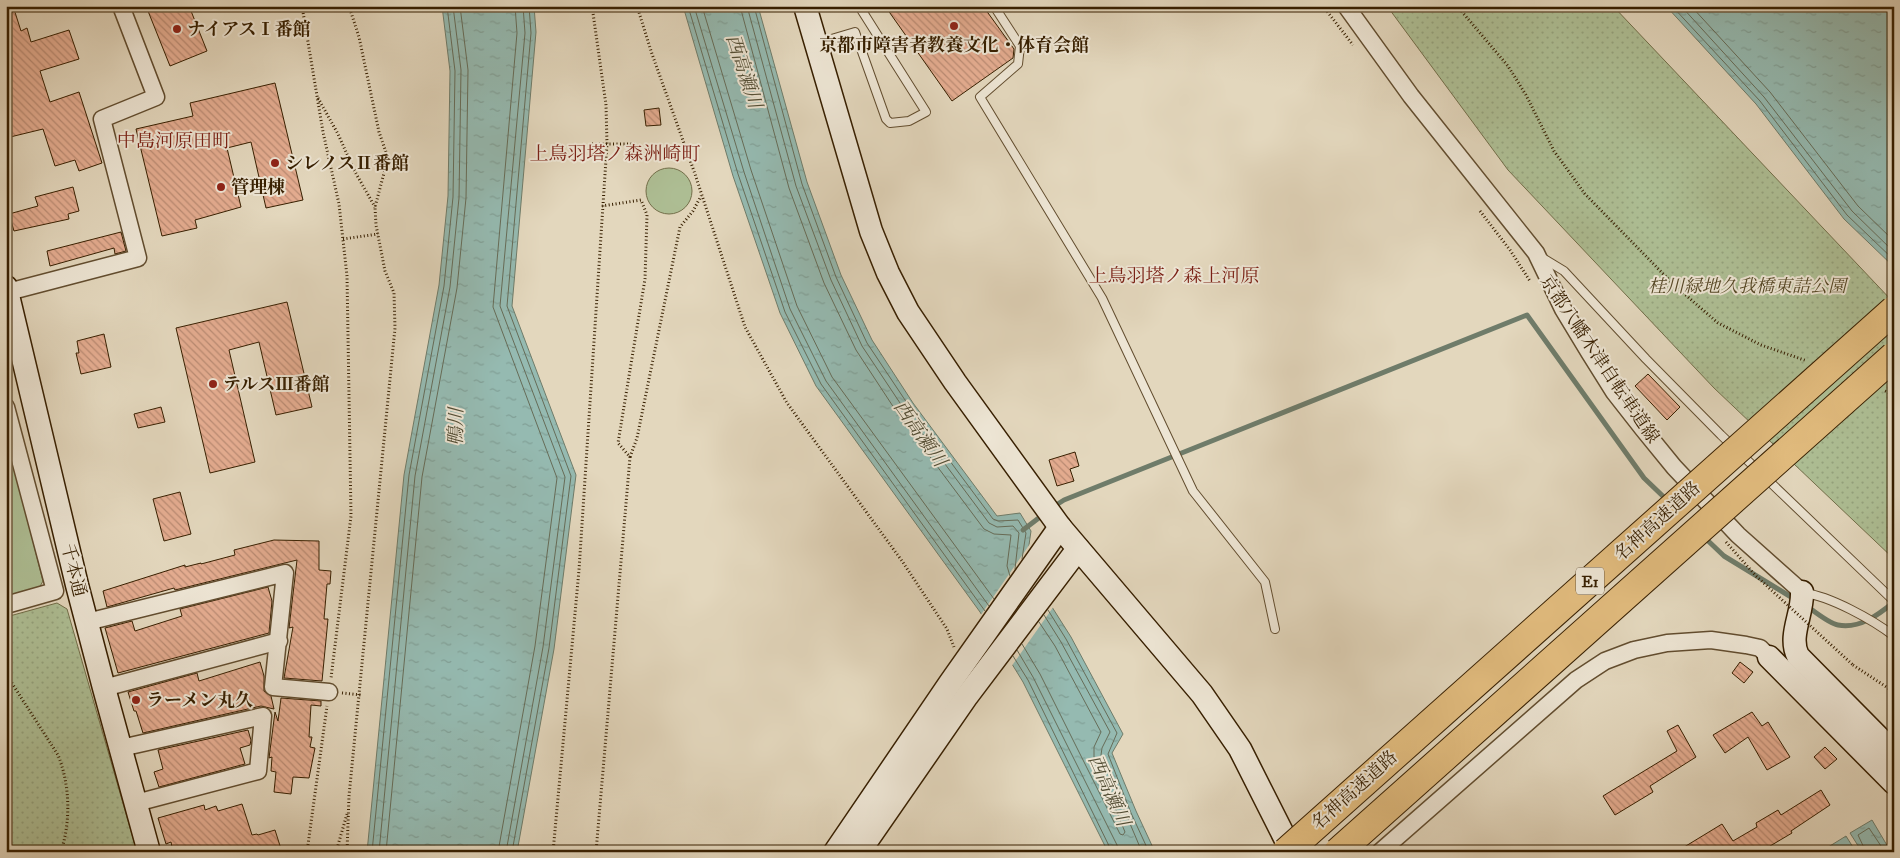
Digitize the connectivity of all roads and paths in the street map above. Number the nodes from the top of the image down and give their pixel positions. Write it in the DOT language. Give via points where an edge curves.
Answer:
graph roads {
  1 [pos="122,6"];
  2 [pos="302,6"];
  3 [pos="316,6"];
  4 [pos="349,6"];
  5 [pos="592,6"];
  6 [pos="637,6"];
  7 [pos="805,6"];
  8 [pos="859,6"];
  9 [pos="994,6"];
  10 [pos="1322,6"];
  11 [pos="1346,6"];
  12 [pos="1457,6"];
  13 [pos="816,44"];
  14 [pos="1353,46"];
  15 [pos="317,95"];
  16 [pos="592,144"];
  17 [pos="607,144"];
  18 [pos="635,144"];
  19 [pos="701,196"];
  20 [pos="602,206"];
  21 [pos="375,207"];
  22 [pos="1480,211"];
  23 [pos="378,234"];
  24 [pos="343,239"];
  25 [pos="1536,254"];
  26 [pos="1531,282"];
  27 [pos="7,289"];
  28 [pos="1894,310"];
  29 [pos="1894,356"];
  30 [pos="1813,364"];
  31 [pos="1876,388"];
  32 [pos="1894,395"];
  33 [pos="6,407"];
  34 [pos="630,458"];
  35 [pos="1060,527"];
  36 [pos="1719,536"];
  37 [pos="1078,549"];
  38 [pos="1802,592"];
  39 [pos="1894,601"];
  40 [pos="6,605"];
  41 [pos="87,622"];
  42 [pos="1275,629"];
  43 [pos="1894,636"];
  44 [pos="279,641"];
  45 [pos="1770,656"];
  46 [pos="6,674"];
  47 [pos="959,683"];
  48 [pos="104,688"];
  49 [pos="329,692"];
  50 [pos="1894,692"];
  51 [pos="121,748"];
  52 [pos="1894,753"];
  53 [pos="1894,783"];
  54 [pos="136,804"];
  55 [pos="349,808"];
  56 [pos="61,852"];
  57 [pos="150,852"];
  58 [pos="307,852"];
  59 [pos="336,852"];
  60 [pos="347,852"];
  61 [pos="553,852"];
  62 [pos="596,852"];
  63 [pos="835,852"];
  64 [pos="859,852"];
  65 [pos="1286,852"];
  66 [pos="1292,852"];
  67 [pos="1338,852"];
  68 [pos="1380,852"];
  1 -- 27 [label="street" via="156,97 102,119 138,258"];
  2 -- 3 [label="path" via="306,9"];
  2 -- 15 [label="path"];
  4 -- 21 [label="path" via="388,158"];
  5 -- 17 [label="path" via="606,105"];
  6 -- 19 [label="path"];
  7 -- 13 [label="street"];
  8 -- 13 [label="lane" via="926,112 909,120 890,123 886,119 855,32"];
  9 -- 42 [label="lane" via="1020,46 1018,64 980,96 1102,298 1193,491 1265,582"];
  10 -- 14 [label="path"];
  11 -- 25 [label="street" via="1411,96"];
  12 -- 30 [label="path" via="1517,79 1554,151 1572,178 1666,277 1718,323 1774,350"];
  13 -- 35 [label="street" via="868,222 897,292 921,333"];
  15 -- 21 [label="path"];
  15 -- 24 [label="path"];
  16 -- 17 [label="path"];
  17 -- 18 [label="path"];
  17 -- 20 [label="path"];
  19 -- 34 [label="path" via="680,227 637,438"];
  19 -- 47 [label="path" via="745,327 787,403 902,561 947,629"];
  20 -- 34 [label="path" via="642,200 647,215 645,279 618,443"];
  20 -- 61 [label="path" via="579,570"];
  21 -- 23 [label="path"];
  22 -- 26 [label="path, 京都八幡木津自転車道線"];
  23 -- 24 [label="path"];
  23 -- 55 [label="path" via="384,271 394,293 395,328"];
  24 -- 49 [label="path" via="347,276 351,516"];
  25 -- 38 [label="street" via="1589,352 1643,429 1738,535"];
  25 -- 39 [label="lane" via="1564,271 1721,435"];
  27 -- 41 [label="street, 千本通"];
  28 -- 65 [label="highway, 名神高速道路 / E1, bridge"];
  29 -- 67 [label="highway, 名神高速道路 / E1, bridge"];
  31 -- 32 [label="path"];
  33 -- 40 [label="street" via="55,591"];
  34 -- 62 [label="path"];
  35 -- 37 [label="street"];
  35 -- 47 [label="street"];
  36 -- 50 [label="path, bridge" via="1756,576 1853,664"];
  37 -- 47 [label="street"];
  37 -- 66 [label="street" via="1202,694 1240,749"];
  38 -- 43 [label="lane" via="1837,603"];
  38 -- 52 [label="street" via="1794,641 1798,656"];
  41 -- 44 [label="street" via="285,573"];
  41 -- 48 [label="street, 千本通"];
  44 -- 48 [label="street"];
  44 -- 49 [label="street" via="273,687"];
  45 -- 53 [label="street"];
  45 -- 68 [label="street" via="1760,648 1711,640 1667,643 1605,661 1576,680"];
  46 -- 56 [label="path" via="62,765 69,801"];
  47 -- 63 [label="street"];
  47 -- 64 [label="street"];
  48 -- 51 [label="street, 千本通"];
  49 -- 58 [label="path"];
  51 -- 54 [label="street, 千本通"];
  51 -- 54 [label="street" via="262,716 258,771"];
  54 -- 57 [label="street, 千本通"];
  55 -- 59 [label="path"];
  55 -- 60 [label="path"];
}
